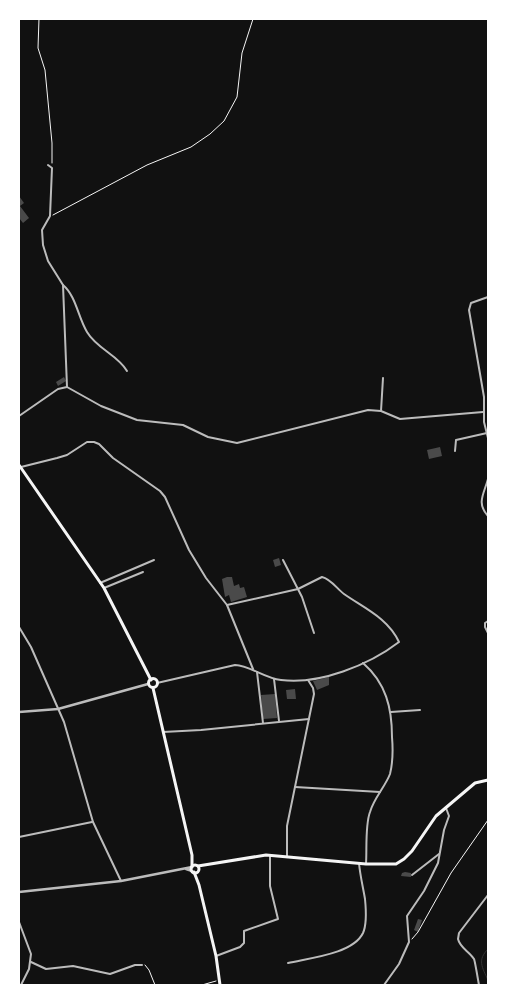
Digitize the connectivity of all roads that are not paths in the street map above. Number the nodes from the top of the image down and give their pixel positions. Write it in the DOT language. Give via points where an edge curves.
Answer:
graph roads {
  1 [pos="48,165"];
  2 [pos="62,285"];
  3 [pos="488,297"];
  4 [pos="127,371"];
  5 [pos="383,378"];
  6 [pos="67,387"];
  7 [pos="381,411"];
  8 [pos="483,412"];
  9 [pos="19,416"];
  10 [pos="487,433"];
  11 [pos="488,438"];
  12 [pos="455,451"];
  13 [pos="20,466"];
  14 [pos="488,479"];
  15 [pos="488,516"];
  16 [pos="154,560"];
  17 [pos="283,560"];
  18 [pos="143,572"];
  19 [pos="100,583"];
  20 [pos="104,588"];
  21 [pos="298,589"];
  22 [pos="227,605"];
  23 [pos="488,621"];
  24 [pos="19,627"];
  25 [pos="314,633"];
  26 [pos="488,633"];
  27 [pos="363,663"];
  28 [pos="253,670"];
  29 [pos="257,672"];
  30 [pos="274,679"];
  31 [pos="151,680"];
  32 [pos="308,680"];
  33 [pos="157,683"];
  34 [pos="148,684"];
  35 [pos="153,688"];
  36 [pos="58,709"];
  37 [pos="420,710"];
  38 [pos="19,712"];
  39 [pos="391,712"];
  40 [pos="309,719"];
  41 [pos="279,722"];
  42 [pos="263,723"];
  43 [pos="163,732"];
  44 [pos="488,780"];
  45 [pos="295,787"];
  46 [pos="380,792"];
  47 [pos="446,808"];
  48 [pos="93,822"];
  49 [pos="19,837"];
  50 [pos="440,853"];
  51 [pos="192,855"];
  52 [pos="270,856"];
  53 [pos="288,857"];
  54 [pos="218,862"];
  55 [pos="359,863"];
  56 [pos="366,864"];
  57 [pos="197,866"];
  58 [pos="193,869"];
  59 [pos="199,871"];
  60 [pos="412,875"];
  61 [pos="121,881"];
  62 [pos="199,885"];
  63 [pos="19,892"];
  64 [pos="488,895"];
  65 [pos="19,922"];
  66 [pos="216,956"];
  67 [pos="31,962"];
  68 [pos="288,963"];
  69 [pos="142,965"];
  70 [pos="24,976"];
  71 [pos="19,978"];
  72 [pos="21,985"];
  73 [pos="220,985"];
  74 [pos="384,985"];
  75 [pos="479,985"];
  1 -- 2 [label="street" via="52,168 50,216 42,230 43,245 48,261"];
  2 -- 4 [label="street" via="69,291 88,333 101,348 123,364"];
  2 -- 6 [label="street"];
  3 -- 8 [label="street" via="471,303 469,310 484,397"];
  5 -- 7 [label="street"];
  6 -- 7 [label="street" via="101,406 136,420 183,425 208,437 237,443 357,412"];
  6 -- 9 [label="street" via="58,389"];
  7 -- 8 [label="street" via="400,418"];
  8 -- 10 [label="street"];
  10 -- 11 [label="street"];
  10 -- 12 [label="street" via="456,440"];
  13 -- 19 [label="main road"];
  13 -- 22 [label="street" via="67,455 86,442 99,444 113,458 165,497 189,550"];
  14 -- 15 [label="street" via="481,503"];
  16 -- 19 [label="street"];
  17 -- 21 [label="street"];
  18 -- 20 [label="street"];
  19 -- 20 [label="main road"];
  20 -- 31 [label="main road"];
  21 -- 22 [label="street"];
  21 -- 25 [label="street" via="303,596"];
  21 -- 27 [label="street" via="322,577 327,578 343,593 369,608 390,628 398,642 386,652"];
  22 -- 28 [label="street"];
  23 -- 26 [label="street" via="485,628"];
  24 -- 36 [label="street"];
  27 -- 32 [label="street"];
  27 -- 39 [label="street" via="380,682"];
  28 -- 29 [label="street"];
  28 -- 33 [label="street" via="246,666 234,665"];
  29 -- 30 [label="street"];
  29 -- 42 [label="street"];
  30 -- 32 [label="street"];
  30 -- 41 [label="street"];
  31 -- 33 [label="main road" via="155,679"];
  31 -- 34 [label="main road"];
  32 -- 40 [label="street" via="314,694"];
  33 -- 35 [label="main road"];
  34 -- 35 [label="main road"];
  34 -- 36 [label="street"];
  35 -- 43 [label="main road"];
  36 -- 38 [label="street"];
  36 -- 48 [label="street"];
  37 -- 39 [label="street"];
  39 -- 46 [label="street" via="393,754 390,774"];
  40 -- 41 [label="street"];
  40 -- 45 [label="street"];
  41 -- 42 [label="street"];
  42 -- 43 [label="street"];
  43 -- 51 [label="main road"];
  44 -- 47 [label="main road" via="475,783"];
  45 -- 46 [label="street"];
  45 -- 53 [label="street" via="287,826"];
  46 -- 56 [label="street" via="369,813"];
  47 -- 50 [label="street" via="449,816"];
  47 -- 56 [label="main road" via="436,816 404,859 396,864"];
  48 -- 49 [label="street"];
  48 -- 61 [label="street"];
  50 -- 60 [label="street"];
  50 -- 74 [label="street" via="438,863 424,891 408,916 409,942 399,964"];
  51 -- 57 [label="main road"];
  51 -- 58 [label="main road"];
  52 -- 53 [label="main road"];
  52 -- 54 [label="main road"];
  52 -- 66 [label="street" via="270,886 278,919 244,930 244,943 240,948"];
  53 -- 55 [label="main road"];
  54 -- 57 [label="main road"];
  54 -- 59 [label="main road"];
  55 -- 56 [label="main road"];
  55 -- 68 [label="street" via="365,900 363,933 354,944 345,948"];
  57 -- 58 [label="main road"];
  57 -- 59 [label="main road"];
  58 -- 59 [label="main road"];
  58 -- 61 [label="street"];
  58 -- 62 [label="main road"];
  59 -- 62 [label="main road"];
  61 -- 63 [label="street"];
  62 -- 66 [label="main road"];
  64 -- 75 [label="street" via="459,933 458,939 474,960"];
  65 -- 67 [label="street" via="30,950"];
  66 -- 73 [label="main road"];
  67 -- 69 [label="street" via="46,969 73,966 110,974"];
  67 -- 70 [label="street"];
  70 -- 71 [label="street"];
  70 -- 72 [label="street"];
}
